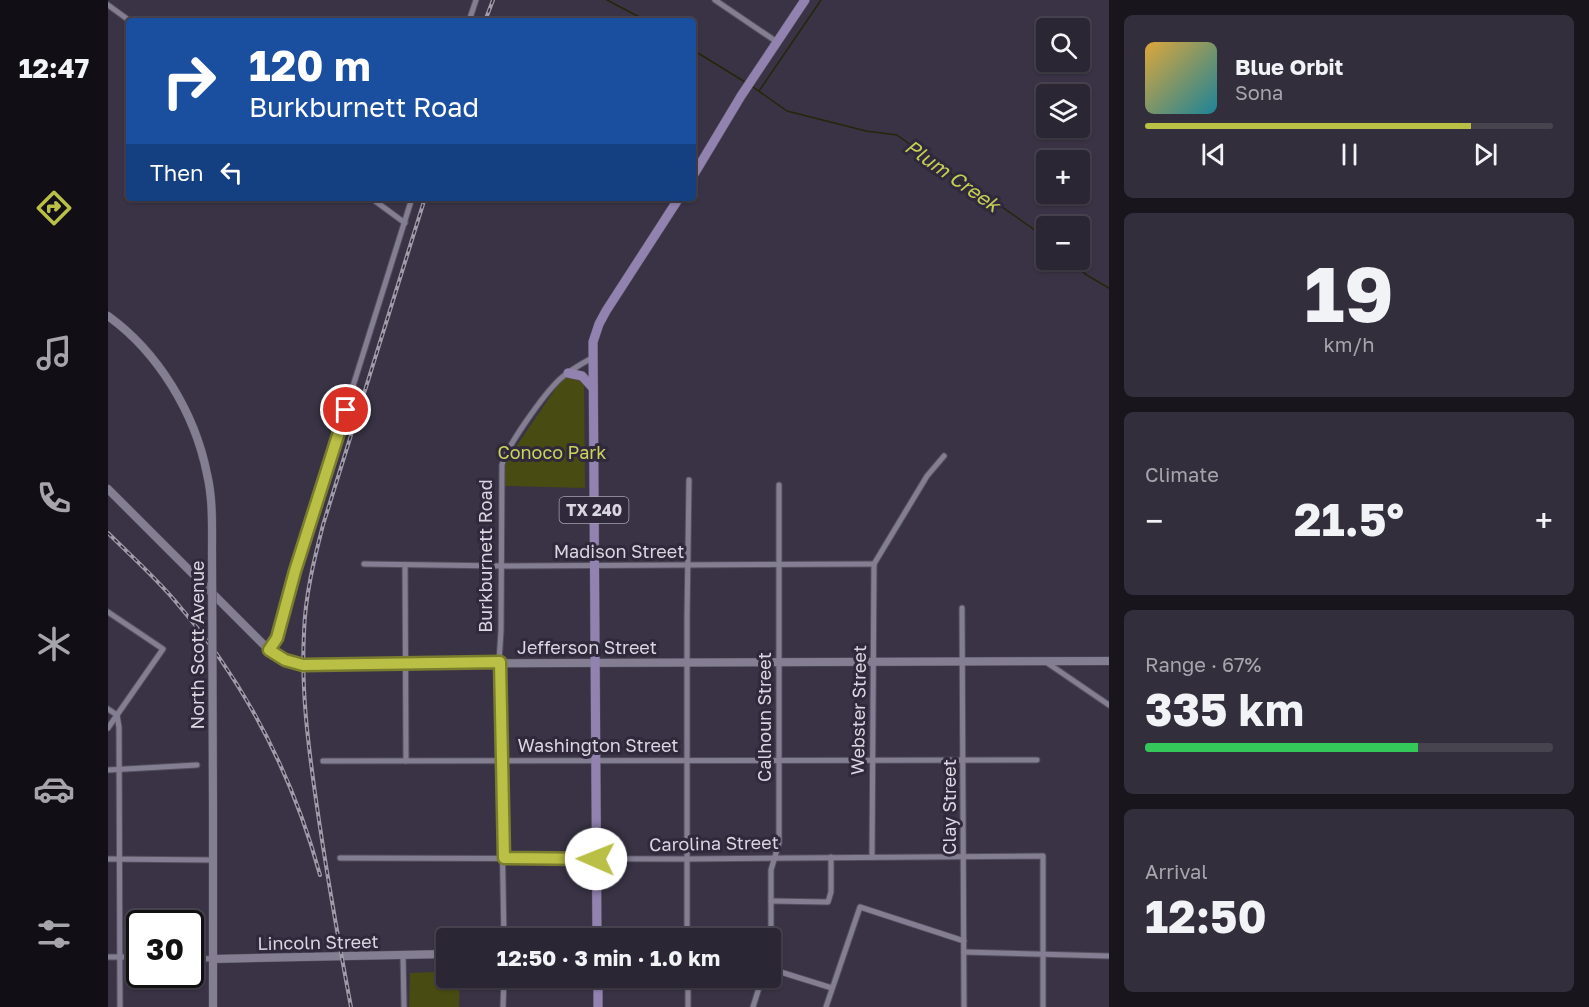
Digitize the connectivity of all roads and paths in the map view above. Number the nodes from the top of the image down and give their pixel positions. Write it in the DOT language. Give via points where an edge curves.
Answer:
graph roads {
  1 [pos="476,0"];
  2 [pos="714,0"];
  3 [pos="805,0"];
  4 [pos="108,5"];
  5 [pos="126,18"];
  6 [pos="471,18"];
  7 [pos="777,42"];
  8 [pos="696,171"];
  9 [pos="375,201"];
  10 [pos="411,201"];
  11 [pos="677,201"];
  12 [pos="405,223"];
  13 [pos="108,316"];
  14 [pos="592,358"];
  15 [pos="568,373"];
  16 [pos="592,388"];
  17 [pos="944,456"];
  18 [pos="689,480"];
  19 [pos="779,485"];
  20 [pos="108,489"];
  21 [pos="364,564"];
  22 [pos="874,564"];
  23 [pos="405,565"];
  24 [pos="502,566"];
  25 [pos="595,566"];
  26 [pos="687,566"];
  27 [pos="779,566"];
  28 [pos="962,608"];
  29 [pos="108,612"];
  30 [pos="269,650"];
  31 [pos="780,661"];
  32 [pos="873,661"];
  33 [pos="963,661"];
  34 [pos="1044,661"];
  35 [pos="1109,661"];
  36 [pos="500,662"];
  37 [pos="596,662"];
  38 [pos="687,662"];
  39 [pos="405,663"];
  40 [pos="1109,705"];
  41 [pos="108,709"];
  42 [pos="117,715"];
  43 [pos="108,728"];
  44 [pos="964,759"];
  45 [pos="323,760"];
  46 [pos="501,760"];
  47 [pos="687,760"];
  48 [pos="780,760"];
  49 [pos="872,760"];
  50 [pos="1037,760"];
  51 [pos="405,761"];
  52 [pos="596,761"];
  53 [pos="197,765"];
  54 [pos="108,770"];
  55 [pos="120,770"];
  56 [pos="964,856"];
  57 [pos="831,857"];
  58 [pos="872,857"];
  59 [pos="340,858"];
  60 [pos="504,858"];
  61 [pos="776,858"];
  62 [pos="108,859"];
  63 [pos="120,859"];
  64 [pos="596,859"];
  65 [pos="687,859"];
  66 [pos="213,860"];
  67 [pos="771,901"];
  68 [pos="504,928"];
  69 [pos="597,928"];
  70 [pos="687,928"];
  71 [pos="771,928"];
  72 [pos="964,941"];
  73 [pos="963,952"];
  74 [pos="436,954"];
  75 [pos="1042,954"];
  76 [pos="403,955"];
  77 [pos="1109,956"];
  78 [pos="108,957"];
  79 [pos="121,957"];
  80 [pos="126,957"];
  81 [pos="204,959"];
  82 [pos="213,959"];
  83 [pos="781,972"];
  84 [pos="504,988"];
  85 [pos="598,988"];
  86 [pos="688,988"];
  87 [pos="759,988"];
  88 [pos="832,988"];
  89 [pos="120,1007"];
  90 [pos="213,1007"];
  91 [pos="404,1007"];
  92 [pos="503,1007"];
  93 [pos="598,1007"];
  94 [pos="688,1007"];
  95 [pos="753,1007"];
  96 [pos="826,1007"];
  97 [pos="964,1007"];
  98 [pos="1043,1007"];
  1 -- 6 [label="street"];
  2 -- 7 [label="street"];
  3 -- 7 [label="main road"];
  4 -- 5 [label="street"];
  7 -- 8 [label="main road"];
  9 -- 12 [label="street"];
  10 -- 12 [label="street"];
  11 -- 14 [label="main road, TX 240" via="606,310 596,330"];
  12 -- 30 [label="street" via="277,638"];
  13 -- 66 [label="street, North Scott Avenue, bridge" via="131,335 180,400 192,424 207,474 212,518"];
  14 -- 15 [label="street, Burkburnett Road"];
  14 -- 16 [label="main road, TX 240"];
  15 -- 16 [label="main road" via="582,376"];
  15 -- 24 [label="street, Burkburnett Road" via="554,385 504,457"];
  16 -- 25 [label="main road, TX 240"];
  17 -- 22 [label="street" via="927,476"];
  18 -- 26 [label="street"];
  19 -- 27 [label="street, Calhoun Street"];
  20 -- 30 [label="street, Jefferson Street"];
  21 -- 23 [label="street, Madison Street"];
  22 -- 27 [label="street, Madison Street"];
  22 -- 32 [label="street, Webster Street"];
  23 -- 24 [label="street, Madison Street"];
  23 -- 39 [label="street"];
  24 -- 25 [label="street, Madison Street"];
  24 -- 36 [label="street, Burkburnett Road"];
  25 -- 26 [label="street, Madison Street"];
  25 -- 37 [label="main road, TX 240"];
  26 -- 27 [label="street, Madison Street"];
  26 -- 38 [label="street"];
  27 -- 31 [label="street, Calhoun Street"];
  28 -- 33 [label="street, Clay Street"];
  29 -- 42 [label="street" via="163,649"];
  30 -- 39 [label="street, Jefferson Street" via="297,664"];
  31 -- 32 [label="street, Jefferson Street"];
  31 -- 38 [label="street, Jefferson Street"];
  31 -- 48 [label="street, Calhoun Street"];
  32 -- 33 [label="street, Jefferson Street"];
  32 -- 49 [label="street, Webster Street"];
  33 -- 34 [label="street, Jefferson Street"];
  33 -- 44 [label="street, Clay Street"];
  34 -- 35 [label="street, Jefferson Street"];
  34 -- 40 [label="street"];
  36 -- 37 [label="street, Jefferson Street"];
  36 -- 39 [label="street, Jefferson Street"];
  36 -- 46 [label="street, Burkburnett Road"];
  37 -- 38 [label="street, Jefferson Street"];
  37 -- 52 [label="main road, TX 240"];
  38 -- 47 [label="street"];
  39 -- 51 [label="street"];
  41 -- 42 [label="street"];
  42 -- 43 [label="street"];
  42 -- 55 [label="street"];
  44 -- 49 [label="street, Washington Street"];
  44 -- 50 [label="street, Washington Street"];
  44 -- 56 [label="street, Clay Street"];
  45 -- 51 [label="street, Washington Street"];
  46 -- 51 [label="street, Washington Street"];
  46 -- 52 [label="street, Washington Street"];
  46 -- 60 [label="street, Burkburnett Road"];
  47 -- 48 [label="street, Washington Street"];
  47 -- 52 [label="street, Washington Street"];
  47 -- 65 [label="street"];
  48 -- 49 [label="street, Washington Street"];
  48 -- 61 [label="street, Calhoun Street"];
  49 -- 58 [label="street, Webster Street"];
  52 -- 64 [label="main road, TX 240"];
  53 -- 55 [label="street"];
  54 -- 55 [label="street"];
  55 -- 63 [label="street"];
  56 -- 58 [label="street, Carolina Street"];
  56 -- 72 [label="street, Clay Street"];
  56 -- 75 [label="street, Carolina Street" via="1043,856"];
  57 -- 58 [label="street, Carolina Street"];
  57 -- 61 [label="street, Carolina Street"];
  57 -- 67 [label="street" via="828,902"];
  59 -- 60 [label="street, Carolina Street"];
  60 -- 64 [label="street, Carolina Street"];
  60 -- 68 [label="street, Burkburnett Road"];
  61 -- 65 [label="street, Carolina Street"];
  61 -- 67 [label="street, Calhoun Street" via="771,870"];
  62 -- 63 [label="street"];
  63 -- 66 [label="street"];
  63 -- 79 [label="street"];
  64 -- 65 [label="street, Carolina Street"];
  64 -- 69 [label="main road, TX 240"];
  65 -- 70 [label="street"];
  66 -- 82 [label="street, North Scott Avenue"];
  67 -- 71 [label="street, Calhoun Street"];
  72 -- 73 [label="street, Clay Street"];
  72 -- 88 [label="street" via="860,907"];
  73 -- 75 [label="street"];
  73 -- 97 [label="street, Clay Street"];
  74 -- 76 [label="street, Lincoln Street"];
  75 -- 77 [label="street"];
  75 -- 98 [label="street"];
  76 -- 82 [label="street, Lincoln Street"];
  76 -- 91 [label="street"];
  78 -- 79 [label="street"];
  79 -- 80 [label="street"];
  79 -- 89 [label="street"];
  81 -- 82 [label="street, Lincoln Street"];
  82 -- 90 [label="street, North Scott Avenue"];
  83 -- 88 [label="street"];
  84 -- 92 [label="street"];
  85 -- 93 [label="main road"];
  86 -- 94 [label="street"];
  87 -- 95 [label="street"];
  88 -- 96 [label="street"];
}
